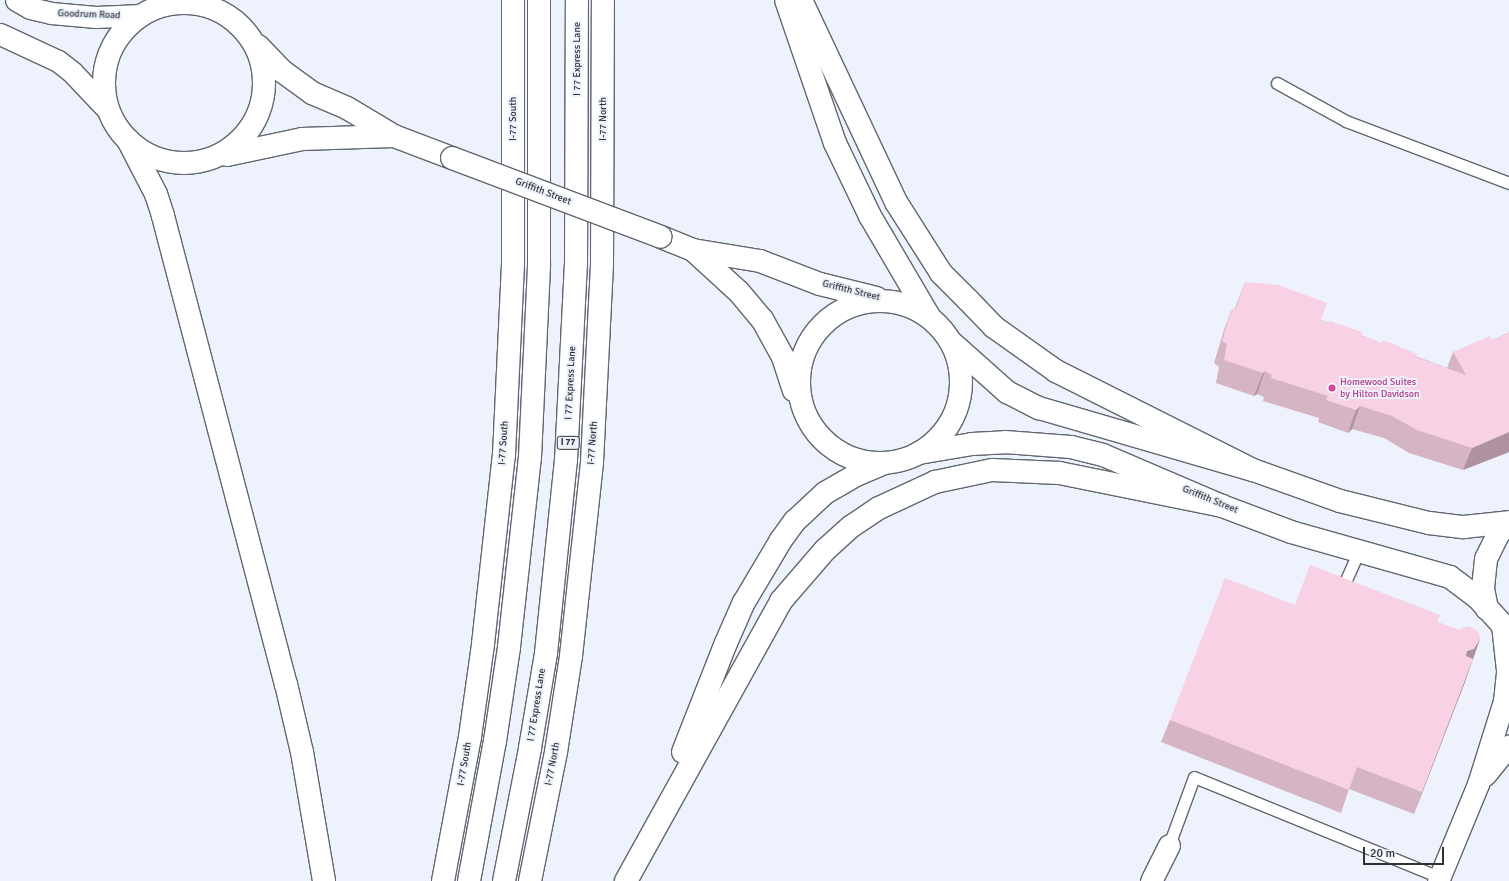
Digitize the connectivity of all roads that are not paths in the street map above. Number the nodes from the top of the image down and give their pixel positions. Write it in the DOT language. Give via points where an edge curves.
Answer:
graph roads {
  1 [pos="16,0"];
  2 [pos="513,0"];
  3 [pos="539,0"];
  4 [pos="577,0"];
  5 [pos="603,0"];
  6 [pos="786,0"];
  7 [pos="801,0"];
  8 [pos="178,1"];
  9 [pos="141,15"];
  10 [pos="0,34"];
  11 [pos="253,40"];
  12 [pos="1277,83"];
  13 [pos="108,110"];
  14 [pos="394,136"];
  15 [pos="128,140"];
  16 [pos="212,159"];
  17 [pos="1509,183"];
  18 [pos="693,250"];
  19 [pos="894,302"];
  20 [pos="928,315"];
  21 [pos="952,343"];
  22 [pos="799,403"];
  23 [pos="919,453"];
  24 [pos="884,463"];
  25 [pos="1253,470"];
  26 [pos="1222,506"];
  27 [pos="1509,523"];
  28 [pos="1359,552"];
  29 [pos="1336,603"];
  30 [pos="1487,609"];
  31 [pos="1505,628"];
  32 [pos="1509,745"];
  33 [pos="1478,784"];
  34 [pos="652,834"];
  35 [pos="1168,845"];
  36 [pos="1442,880"];
  37 [pos="324,881"];
  38 [pos="443,881"];
  39 [pos="469,881"];
  40 [pos="504,881"];
  41 [pos="530,881"];
  42 [pos="626,881"];
  43 [pos="1151,881"];
  1 -- 9 [label="street, Goodrum Road" via="30,8 51,13 96,17"];
  2 -- 38 [label="main road, I-77 South" via="513,254 504,455 470,737"];
  3 -- 39 [label="main road" via="539,263 530,457 509,647 495,741"];
  4 -- 40 [label="main road, I 77 Express Lane / I 77" via="576,264 566,460 546,653"];
  5 -- 41 [label="main road, I-77 North / I 77" via="602,264 592,462 571,656 556,752"];
  6 -- 20 [label="main road" via="835,143 870,216"];
  7 -- 25 [label="main road" via="896,202 941,273 994,327 1056,371"];
  8 -- 9 [label="main road"];
  8 -- 11 [label="main road, Griffith Street" via="193,3 227,15"];
  9 -- 13 [label="main road" via="127,26 108,57 104,80"];
  10 -- 13 [label="street" via="58,62 72,72"];
  11 -- 14 [label="main road, Griffith Street" via="297,83 347,108"];
  11 -- 16 [label="main road" via="265,74 265,92 261,109 253,126 242,140"];
  12 -- 17 [label="lane" via="1346,121"];
  13 -- 15 [label="main road" via="116,126"];
  14 -- 16 [label="main road, Griffith Street" via="285,141"];
  14 -- 18 [label="main road, Griffith Street, bridge"];
  15 -- 16 [label="main road, Griffith Street" via="142,151 176,163"];
  15 -- 37 [label="main road" via="156,194 169,239 286,684 302,752"];
  18 -- 19 [label="main road, Griffith Street" via="760,261 820,284"];
  18 -- 22 [label="main road, Griffith Street" via="739,292 762,319 783,357"];
  19 -- 20 [label="main road, Griffith Street"];
  19 -- 22 [label="main road" via="858,303 826,321 814,334 799,368"];
  20 -- 21 [label="main road"];
  21 -- 23 [label="main road" via="959,360 961,396 946,429 934,443"];
  21 -- 25 [label="main road" via="992,381 1022,402"];
  22 -- 24 [label="main road, Griffith Street" via="815,431 832,448 854,458"];
  23 -- 24 [label="main road" via="902,460"];
  23 -- 26 [label="main road, Griffith Street" via="972,444 1005,442 1071,447 1103,455"];
  24 -- 34 [label="main road" via="825,493 795,521 770,557 726,642"];
  25 -- 27 [label="main road" via="1340,501 1429,523 1464,527"];
  26 -- 28 [label="main road, Griffith Street" via="1292,532"];
  26 -- 34 [label="main road" via="1059,473 992,470 935,482 879,508 852,526 825,550 781,601"];
  27 -- 30 [label="main road" via="1498,534 1486,559 1483,588"];
  28 -- 29 [label="lane"];
  28 -- 30 [label="main road, Griffith Street" via="1450,577 1466,588"];
  30 -- 31 [label="main road, Griffith Street"];
  31 -- 33 [label="street" via="1507,670 1504,701"];
  32 -- 33 [label="street"];
  33 -- 36 [label="street"];
  34 -- 42 [label="main road"];
  35 -- 36 [label="lane" via="1194,777"];
  35 -- 43 [label="street"];
}
